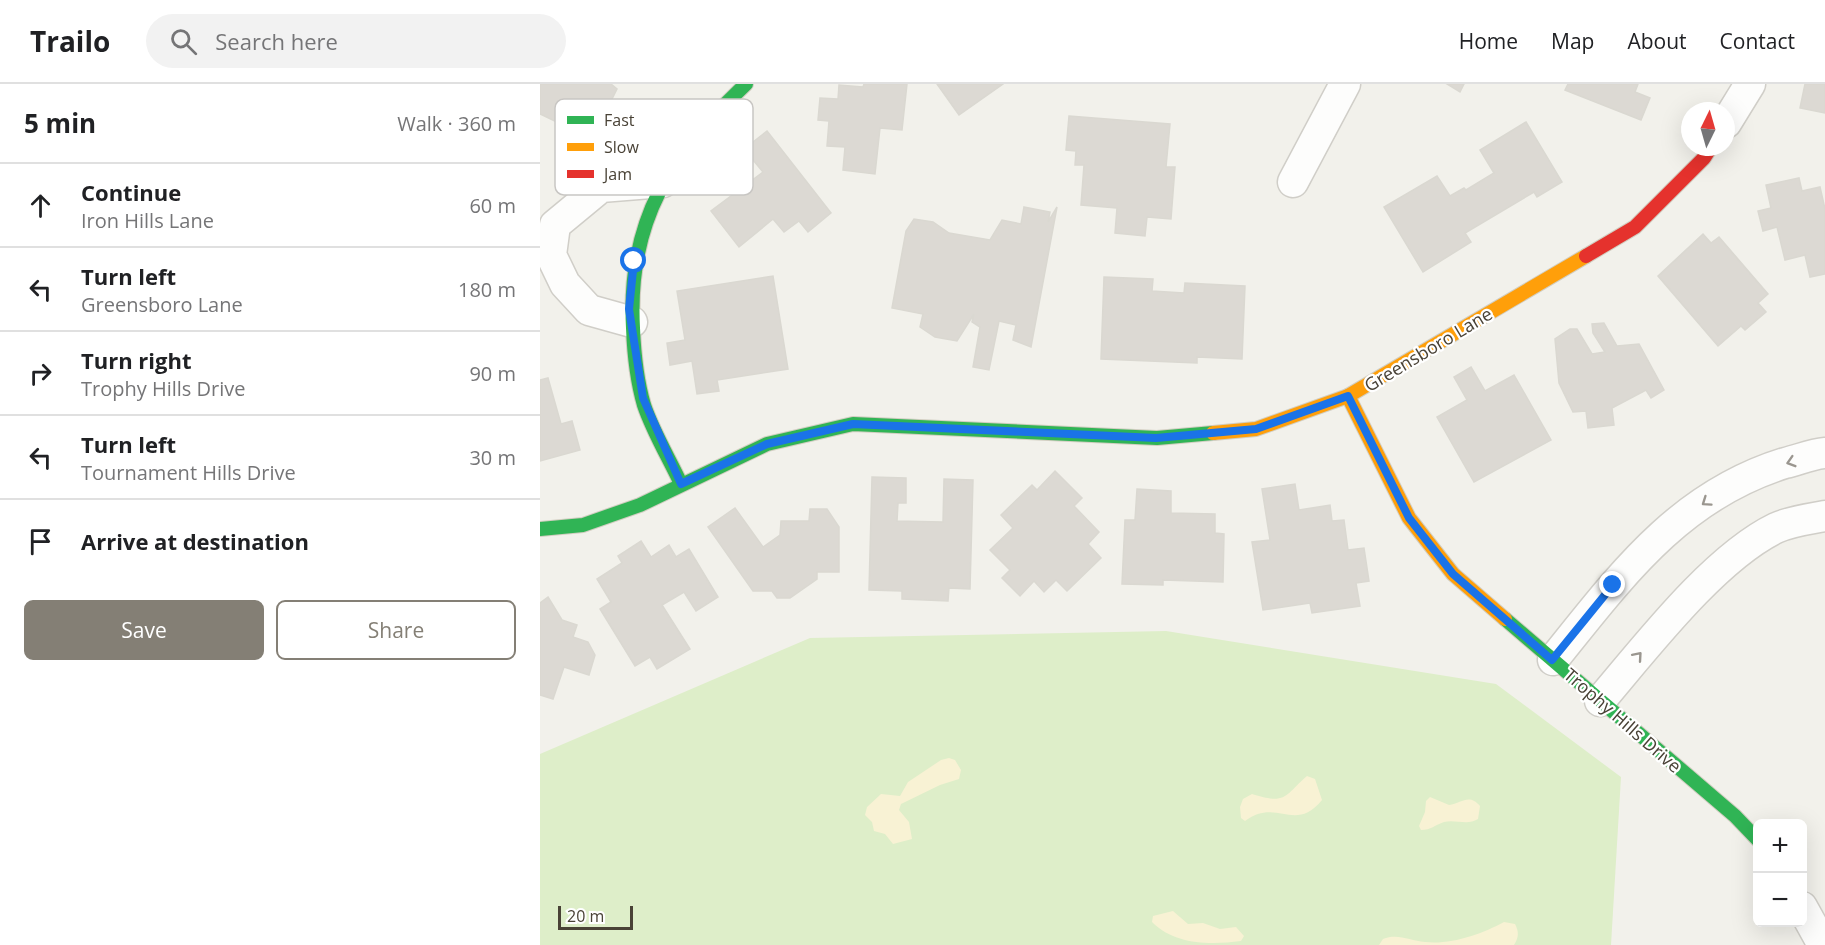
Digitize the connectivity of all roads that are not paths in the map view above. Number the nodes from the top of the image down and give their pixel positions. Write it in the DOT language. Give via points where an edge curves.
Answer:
graph roads {
  1 [pos="746,84"];
  2 [pos="1345,84"];
  3 [pos="1750,84"];
  4 [pos="730,99"];
  5 [pos="1735,108"];
  6 [pos="1705,156"];
  7 [pos="1293,182"];
  8 [pos="591,195"];
  9 [pos="656,195"];
  10 [pos="632,322"];
  11 [pos="1348,396"];
  12 [pos="1825,453"];
  13 [pos="681,484"];
  14 [pos="1825,516"];
  15 [pos="540,529"];
  16 [pos="1552,660"];
  17 [pos="1600,701"];
  18 [pos="1753,835"];
  19 [pos="1807,914"];
  20 [pos="1823,945"];
  1 -- 4 [label="street"];
  2 -- 7 [label="street"];
  3 -- 5 [label="street"];
  6 -- 11 [label="street, Greensboro Lane" via="1635,227"];
  8 -- 10 [label="street" via="555,225 551,255 565,284 589,310"];
  9 -- 10 [label="street" via="634,261 629,309"];
  10 -- 13 [label="street" via="643,398"];
  11 -- 13 [label="street, Greensboro Lane" via="1256,429 1156,438 853,424 767,444"];
  11 -- 16 [label="street, Trophy Hills Drive" via="1409,518 1453,574"];
  12 -- 16 [label="street, one-way" via="1757,472 1662,532"];
  13 -- 15 [label="street, Greensboro Lane" via="640,505 583,525"];
  17 -- 14 [label="street, one-way" via="1730,558 1777,528"];
  16 -- 17 [label="street, Trophy Hills Drive"];
  17 -- 18 [label="street, Trophy Hills Drive"];
  19 -- 20 [label="street"];
}
